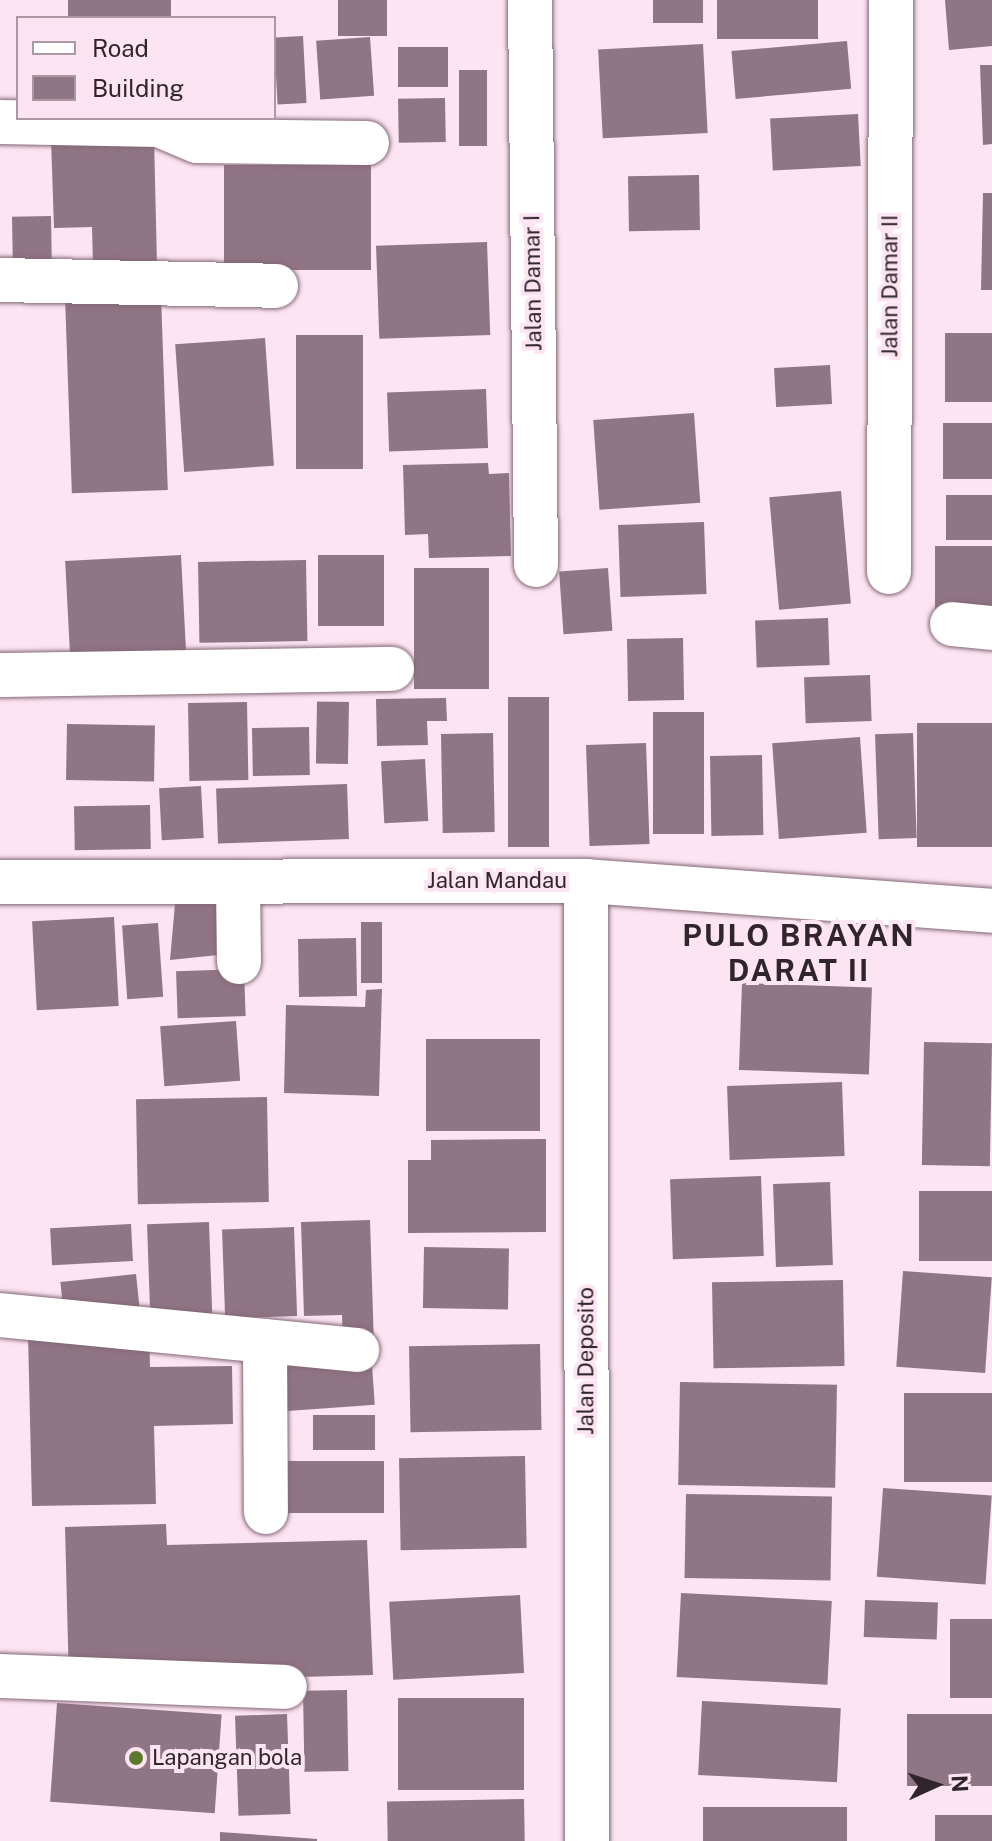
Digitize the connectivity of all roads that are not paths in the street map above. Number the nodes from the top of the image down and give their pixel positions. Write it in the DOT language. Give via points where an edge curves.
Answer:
graph roads {
  1 [pos="530,0"];
  2 [pos="891,0"];
  3 [pos="0,122"];
  4 [pos="367,143"];
  5 [pos="0,280"];
  6 [pos="276,286"];
  7 [pos="536,565"];
  8 [pos="889,572"];
  9 [pos="392,669"];
  10 [pos="0,675"];
  11 [pos="586,881"];
  12 [pos="0,882"];
  13 [pos="238,882"];
  14 [pos="992,911"];
  15 [pos="239,962"];
  16 [pos="0,1315"];
  17 [pos="265,1341"];
  18 [pos="357,1350"];
  19 [pos="266,1512"];
  20 [pos="0,1676"];
  21 [pos="285,1687"];
  22 [pos="587,1841"];
  1 -- 7 [label="street, Jalan Damar I"];
  2 -- 8 [label="street, Jalan Damar II"];
  3 -- 4 [label="street" via="159,125 197,141"];
  5 -- 6 [label="street"];
  9 -- 10 [label="street"];
  11 -- 13 [label="street, Jalan Mandau"];
  11 -- 14 [label="street, Jalan Mandau"];
  11 -- 22 [label="street, Jalan Deposito"];
  12 -- 13 [label="street, Jalan Mandau"];
  13 -- 15 [label="street"];
  16 -- 17 [label="street"];
  17 -- 18 [label="street"];
  17 -- 19 [label="street"];
  20 -- 21 [label="street"];
}
